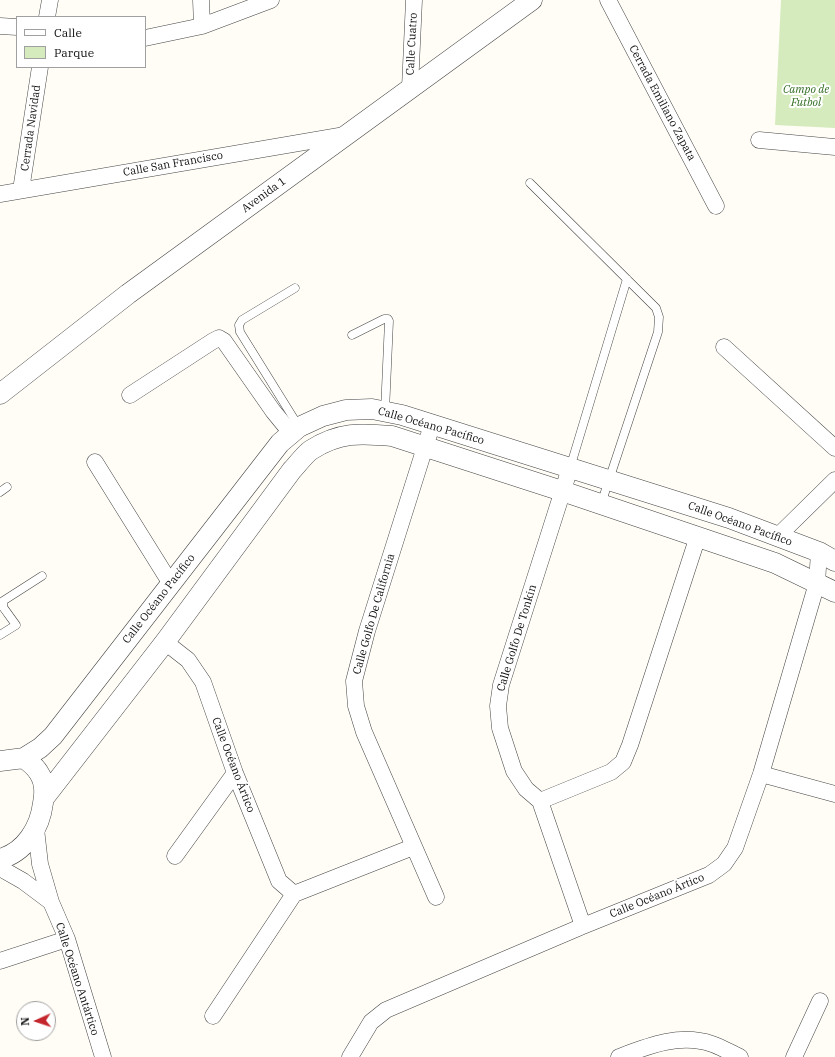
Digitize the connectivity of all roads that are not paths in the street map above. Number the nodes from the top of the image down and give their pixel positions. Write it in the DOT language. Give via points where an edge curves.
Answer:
graph roads {
  1 [pos="50,0"];
  2 [pos="201,0"];
  3 [pos="271,0"];
  4 [pos="414,0"];
  5 [pos="608,0"];
  6 [pos="529,1"];
  7 [pos="47,16"];
  8 [pos="0,26"];
  9 [pos="16,26"];
  10 [pos="202,26"];
  11 [pos="146,38"];
  12 [pos="40,68"];
  13 [pos="410,88"];
  14 [pos="346,135"];
  15 [pos="759,140"];
  16 [pos="835,147"];
  17 [pos="530,183"];
  18 [pos="22,190"];
  19 [pos="0,194"];
  20 [pos="716,206"];
  21 [pos="627,280"];
  22 [pos="295,288"];
  23 [pos="352,335"];
  24 [pos="724,347"];
  25 [pos="0,393"];
  26 [pos="130,395"];
  27 [pos="385,412"];
  28 [pos="432,425"];
  29 [pos="295,430"];
  30 [pos="425,447"];
  31 [pos="835,448"];
  32 [pos="95,462"];
  33 [pos="570,468"];
  34 [pos="608,480"];
  35 [pos="835,480"];
  36 [pos="562,491"];
  37 [pos="601,504"];
  38 [pos="698,536"];
  39 [pos="778,536"];
  40 [pos="827,557"];
  41 [pos="185,566"];
  42 [pos="42,576"];
  43 [pos="208,583"];
  44 [pos="817,583"];
  45 [pos="171,584"];
  46 [pos="835,592"];
  47 [pos="0,635"];
  48 [pos="165,642"];
  49 [pos="24,758"];
  50 [pos="0,761"];
  51 [pos="235,773"];
  52 [pos="761,774"];
  53 [pos="835,794"];
  54 [pos="44,798"];
  55 [pos="540,801"];
  56 [pos="36,829"];
  57 [pos="413,847"];
  58 [pos="175,856"];
  59 [pos="0,859"];
  60 [pos="0,868"];
  61 [pos="294,894"];
  62 [pos="436,898"];
  63 [pos="51,902"];
  64 [pos="583,926"];
  65 [pos="66,939"];
  66 [pos="0,961"];
  67 [pos="820,1001"];
  68 [pos="213,1016"];
  69 [pos="103,1057"];
  70 [pos="350,1057"];
  71 [pos="619,1057"];
  72 [pos="740,1057"];
  73 [pos="794,1057"];
  1 -- 7 [label="street"];
  2 -- 10 [label="street"];
  3 -- 10 [label="street"];
  4 -- 13 [label="street, Calle Cuatro"];
  5 -- 20 [label="street, Cerrada Emiliano Zapata"];
  6 -- 13 [label="street, Avenida 1"];
  8 -- 9 [label="street"];
  10 -- 11 [label="street"];
  12 -- 18 [label="street, Cerrada Navidad"];
  13 -- 14 [label="street, Avenida 1"];
  14 -- 18 [label="street, Calle San Francisco"];
  14 -- 25 [label="street, Avenida 1" via="128,294"];
  15 -- 16 [label="street"];
  17 -- 21 [label="lane"];
  18 -- 19 [label="street, Calle San Francisco"];
  21 -- 33 [label="lane"];
  21 -- 34 [label="lane" via="656,308 659,317 658,332"];
  22 -- 29 [label="lane" via="242,320 238,325"];
  23 -- 27 [label="lane" via="384,319 389,321"];
  24 -- 31 [label="street"];
  26 -- 29 [label="street" via="219,338 224,341 273,411"];
  27 -- 28 [label="street, Calle Océano Pacífico"];
  27 -- 29 [label="street, Calle Océano Pacífico" via="372,409 346,410 323,416"];
  28 -- 30 [label="street, Calle Golfo De California"];
  28 -- 33 [label="street, Calle Océano Pacífico"];
  29 -- 41 [label="street, Calle Océano Pacífico" via="280,443"];
  30 -- 36 [label="street, Calle Océano Pacífico"];
  30 -- 43 [label="street, Calle Océano Pacífico" via="392,436 363,434 339,437 311,451 292,470"];
  30 -- 57 [label="street, Calle Golfo De California" via="367,631 354,681 356,706 364,732"];
  32 -- 45 [label="street"];
  33 -- 34 [label="street, Calle Océano Pacífico"];
  33 -- 36 [label="street, Calle Golfo De Tonkin"];
  34 -- 37 [label="lane"];
  34 -- 39 [label="street, Calle Océano Pacífico"];
  35 -- 39 [label="street"];
  36 -- 37 [label="street, Calle Océano Pacífico"];
  36 -- 55 [label="street, Calle Golfo De Tonkin" via="501,685 498,706 500,728 514,771 526,789"];
  37 -- 38 [label="street, Calle Océano Pacífico"];
  38 -- 44 [label="street, Calle Océano Pacífico" via="776,563"];
  38 -- 55 [label="street" via="623,762 611,772"];
  39 -- 40 [label="street, Calle Océano Pacífico"];
  40 -- 44 [label="street, Calle Océano Ártico"];
  41 -- 43 [label="street"];
  41 -- 45 [label="street, Calle Océano Pacífico"];
  42 -- 47 [label="lane" via="3,601 3,607 16,625"];
  43 -- 48 [label="street, Calle Océano Pacífico"];
  44 -- 46 [label="street, Calle Océano Pacífico"];
  44 -- 52 [label="street, Calle Océano Ártico"];
  45 -- 49 [label="street, Calle Océano Pacífico" via="53,736"];
  48 -- 51 [label="street, Calle Océano Ártico" via="188,660 203,682"];
  48 -- 54 [label="street, Calle Océano Pacífico"];
  49 -- 50 [label="street"];
  49 -- 54 [label="street" via="40,774 44,785"];
  51 -- 58 [label="street"];
  51 -- 61 [label="street, Calle Océano Ártico" via="279,882"];
  52 -- 53 [label="street"];
  52 -- 64 [label="street, Calle Océano Ártico" via="735,848 724,864 709,875"];
  54 -- 56 [label="street" via="42,814"];
  55 -- 64 [label="street, Calle Golfo De Tonkin"];
  56 -- 59 [label="street" via="21,848"];
  56 -- 63 [label="street, Calle Océano Antártico" via="40,864"];
  57 -- 61 [label="street"];
  57 -- 62 [label="street, Calle Golfo De California"];
  60 -- 63 [label="street"];
  61 -- 68 [label="street"];
  63 -- 65 [label="street, Calle Océano Antártico"];
  64 -- 70 [label="street, Calle Océano Ártico" via="386,1010 371,1022"];
  65 -- 66 [label="street"];
  65 -- 69 [label="street, Calle Océano Antártico"];
  67 -- 73 [label="street"];
  71 -- 72 [label="street" via="650,1045 694,1040 712,1044"];
}
